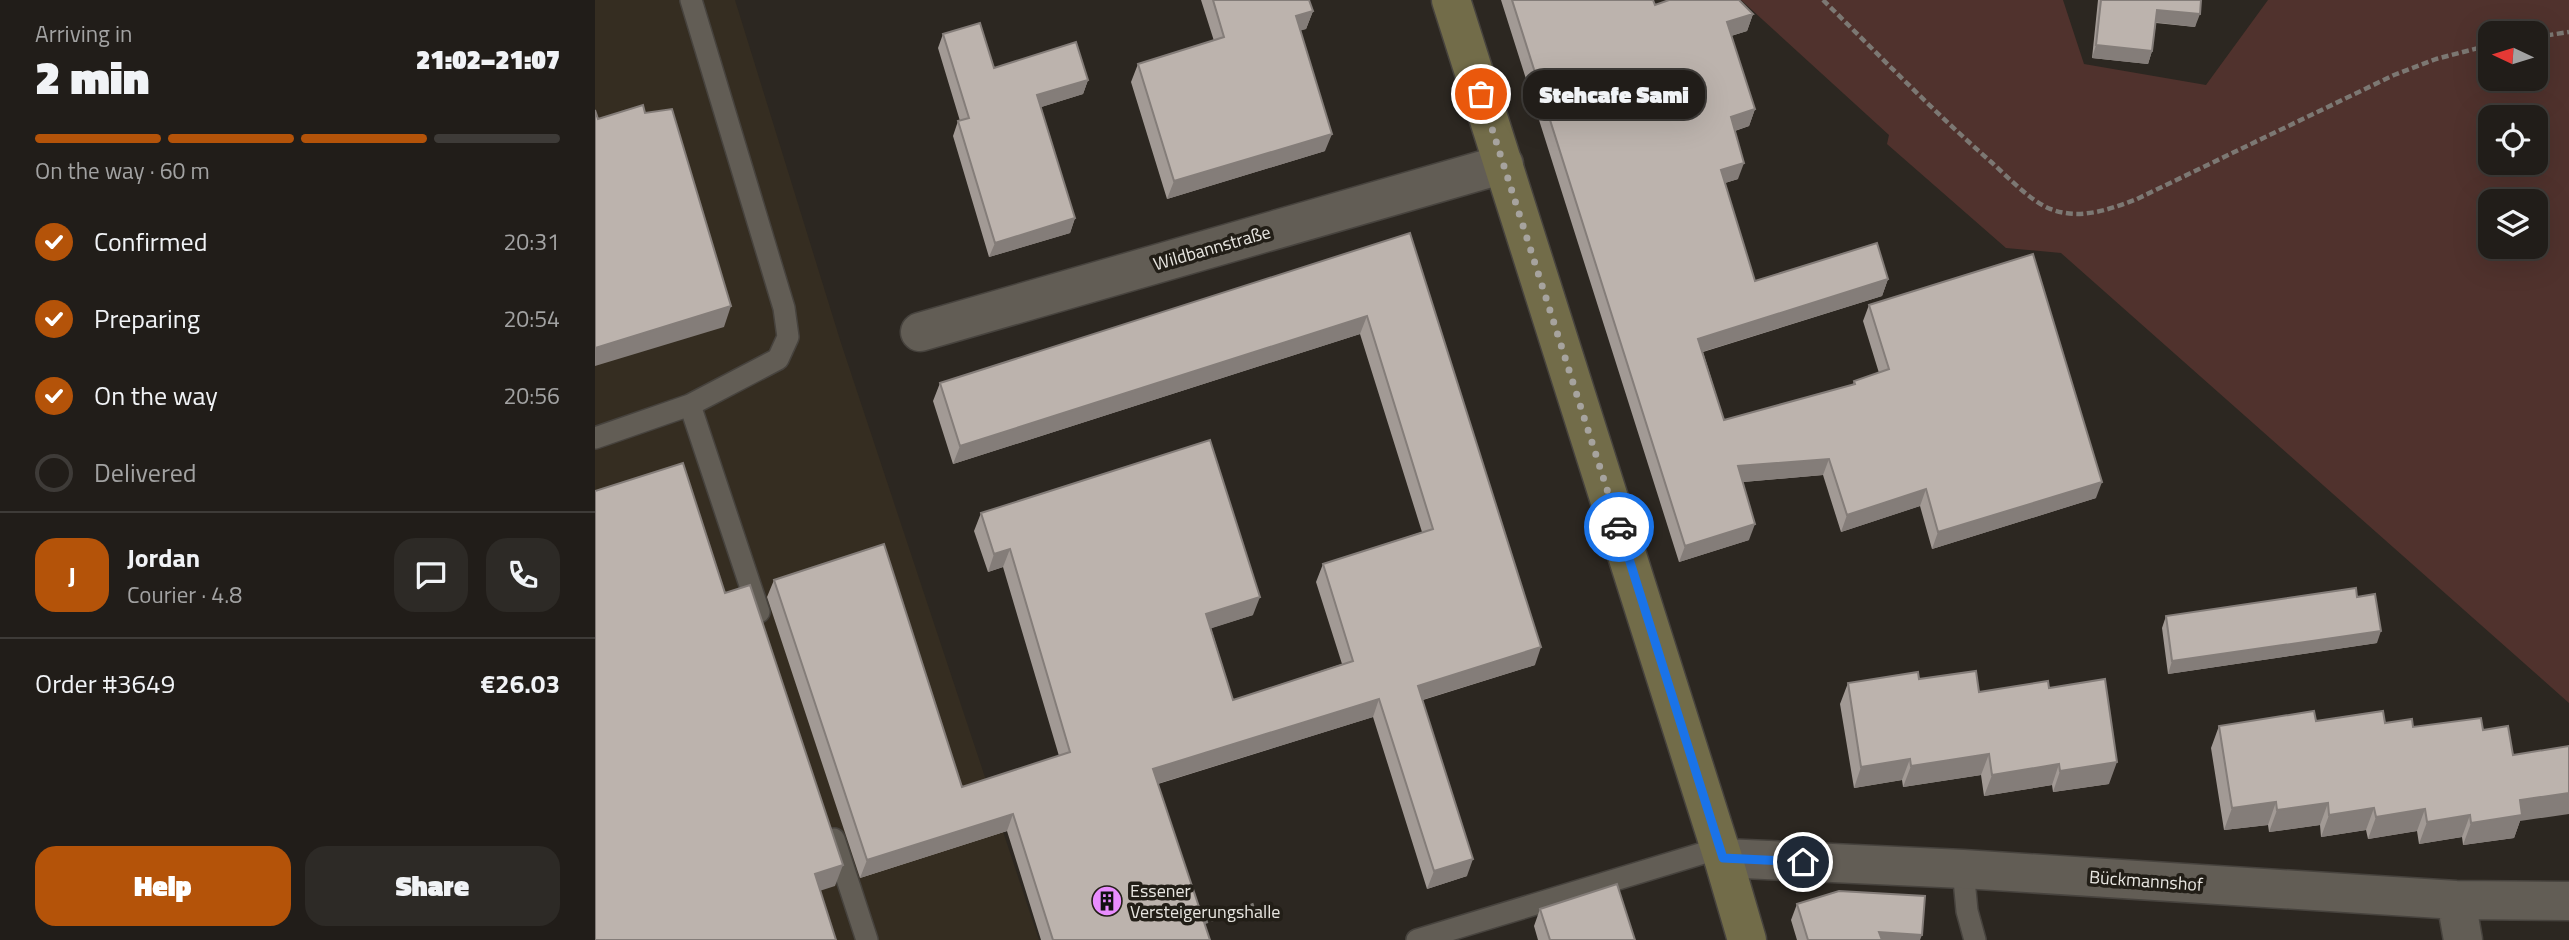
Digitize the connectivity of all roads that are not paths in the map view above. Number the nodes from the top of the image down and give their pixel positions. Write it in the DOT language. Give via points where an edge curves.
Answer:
graph roads {
  1 [pos="691,0"];
  2 [pos="1451,0"];
  3 [pos="1504,164"];
  4 [pos="920,332"];
  5 [pos="690,405"];
  6 [pos="595,438"];
  7 [pos="764,626"];
  8 [pos="828,822"];
  9 [pos="1722,853"];
  10 [pos="1963,869"];
  11 [pos="2456,900"];
  12 [pos="2569,901"];
  13 [pos="867,940"];
  14 [pos="1417,940"];
  15 [pos="1747,940"];
  16 [pos="1975,940"];
  17 [pos="2463,940"];
  1 -- 5 [label="lane" via="784,308 788,337 778,359"];
  2 -- 3 [label="main road"];
  3 -- 4 [label="street, Wildbannstraße"];
  3 -- 9 [label="main road"];
  5 -- 6 [label="lane"];
  5 -- 7 [label="lane"];
  8 -- 13 [label="lane"];
  9 -- 10 [label="street, Bückmannshof"];
  9 -- 14 [label="lane"];
  9 -- 15 [label="main road"];
  10 -- 11 [label="street, Bückmannshof"];
  10 -- 16 [label="lane"];
  11 -- 12 [label="street, Bückmannshof"];
  11 -- 17 [label="street"];
}
